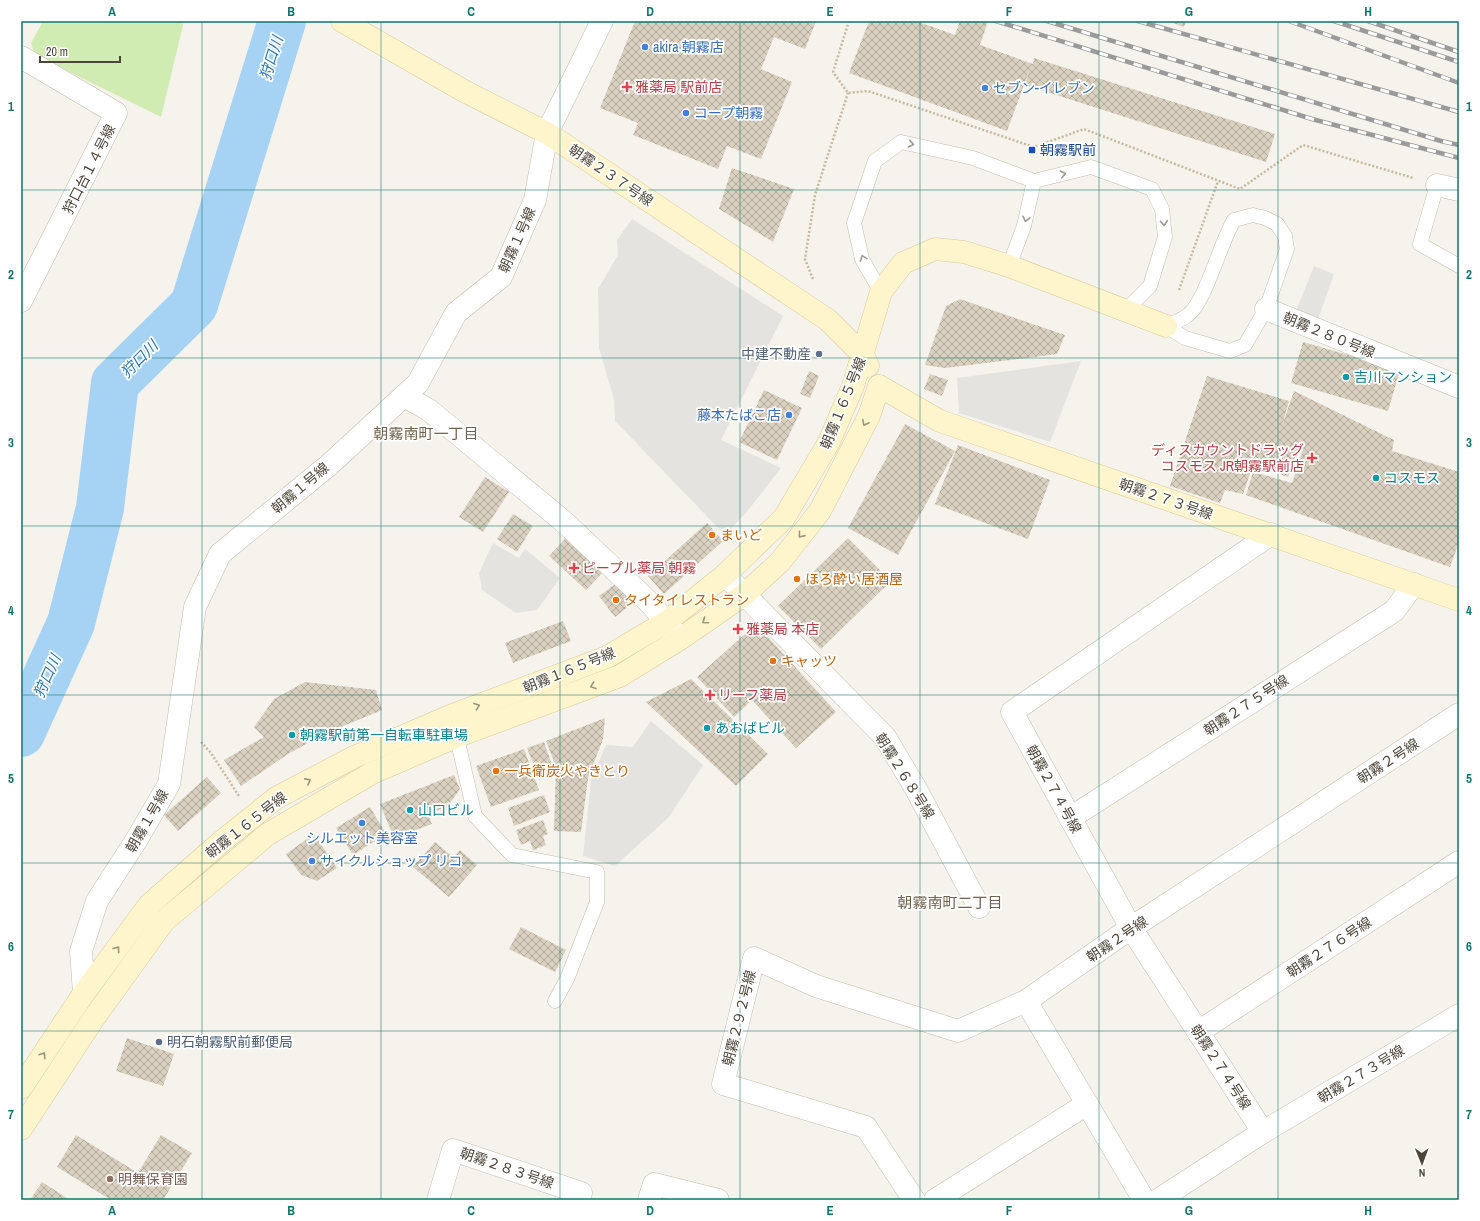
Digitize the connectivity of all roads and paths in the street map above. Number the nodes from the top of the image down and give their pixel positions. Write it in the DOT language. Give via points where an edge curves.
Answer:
graph roads {
  1 [pos="342,21"];
  2 [pos="602,21"];
  3 [pos="849,21"];
  4 [pos="21,57"];
  5 [pos="848,93"];
  6 [pos="546,133"];
  7 [pos="1034,181"];
  8 [pos="1218,181"];
  9 [pos="1436,185"];
  10 [pos="1459,190"];
  11 [pos="1009,266"];
  12 [pos="1459,266"];
  13 [pos="881,292"];
  14 [pos="21,301"];
  15 [pos="1266,309"];
  16 [pos="1125,311"];
  17 [pos="828,320"];
  18 [pos="1166,326"];
  19 [pos="863,355"];
  20 [pos="879,386"];
  21 [pos="1459,388"];
  22 [pos="404,396"];
  23 [pos="1271,534"];
  24 [pos="725,575"];
  25 [pos="1414,584"];
  26 [pos="745,594"];
  27 [pos="1459,600"];
  28 [pos="666,622"];
  29 [pos="680,639"];
  30 [pos="1459,714"];
  31 [pos="450,716"];
  32 [pos="458,736"];
  33 [pos="211,753"];
  34 [pos="239,797"];
  35 [pos="1070,818"];
  36 [pos="1459,862"];
  37 [pos="979,907"];
  38 [pos="1131,928"];
  39 [pos="84,993"];
  40 [pos="1026,1001"];
  41 [pos="555,1002"];
  42 [pos="1459,1015"];
  43 [pos="1198,1032"];
  44 [pos="21,1088"];
  45 [pos="1087,1104"];
  46 [pos="21,1129"];
  47 [pos="1263,1132"];
  48 [pos="438,1200"];
  49 [pos="578,1200"];
  50 [pos="649,1200"];
  51 [pos="718,1200"];
  52 [pos="914,1200"];
  53 [pos="935,1200"];
  54 [pos="1144,1200"];
  55 [pos="1158,1200"];
  1 -- 6 [label="street, 朝霧２３７号線" via="464,91"];
  2 -- 6 [label="street, 朝霧１号線"];
  3 -- 5 [label="path" via="832,72"];
  4 -- 14 [label="street, 狩口台１４号線" via="116,113"];
  5 -- 8 [label="path" via="868,91 1034,147 1084,129"];
  5 -- 17 [label="path" via="815,195 805,259"];
  6 -- 17 [label="street, 朝霧２３７号線"];
  6 -- 22 [label="street, 朝霧１号線" via="535,200 500,278 456,313 418,383"];
  7 -- 11 [label="lane, one-way" via="1024,226"];
  13 -- 7 [label="lane, one-way" via="862,259 854,223 875,161 901,142 973,158"];
  7 -- 16 [label="lane, one-way" via="1092,167 1152,189 1162,209 1165,237 1150,286"];
  8 -- 9 [label="path" via="1240,189 1303,145"];
  8 -- 18 [label="path"];
  9 -- 10 [label="street"];
  9 -- 12 [label="lane" via="1420,244"];
  11 -- 13 [label="street, 朝霧１６５号線" via="964,252 935,249 903,263"];
  11 -- 16 [label="street, 朝霧１６５号線"];
  13 -- 19 [label="street, 朝霧１６５号線"];
  15 -- 18 [label="lane" via="1245,345 1230,352 1185,338"];
  15 -- 18 [label="lane" via="1287,249 1285,236 1277,224 1252,215 1234,220 1226,233 1200,301 1188,315"];
  15 -- 21 [label="street, 朝霧２８０号線"];
  16 -- 18 [label="street, 朝霧１６５号線"];
  17 -- 19 [label="street, 朝霧２３７号線"];
  19 -- 20 [label="street, 朝霧２３７号線"];
  19 -- 24 [label="street, 朝霧１６５号線" via="829,442 784,518"];
  20 -- 23 [label="street, 朝霧２７３号線" via="940,421"];
  20 -- 26 [label="street, 朝霧１６５号線, one-way" via="869,416 820,511 780,562"];
  22 -- 28 [label="street" via="429,410 563,522 651,604"];
  22 -- 39 [label="street, 朝霧１号線" via="329,465 220,554 195,608 169,784 97,901 82,951"];
  23 -- 25 [label="street, 朝霧２７３号線"];
  23 -- 35 [label="street, 朝霧２７４号線" via="1012,712"];
  24 -- 26 [label="street, 朝霧２６８号線"];
  24 -- 28 [label="street, 朝霧１６５号線"];
  25 -- 27 [label="street, 朝霧２７３号線"];
  25 -- 35 [label="street, 朝霧２７５号線" via="1394,611"];
  26 -- 29 [label="street, 朝霧１６５号線, one-way"];
  26 -- 37 [label="street, 朝霧２６８号線" via="885,737"];
  28 -- 29 [label="street"];
  31 -- 28 [label="street, 朝霧１６５号線, one-way" via="608,657"];
  29 -- 32 [label="street, 朝霧１６５号線, one-way" via="620,676"];
  30 -- 38 [label="street, 朝霧２号線"];
  31 -- 32 [label="lane"];
  39 -- 31 [label="street, 朝霧１６５号線, one-way" via="149,905 276,798 354,757"];
  32 -- 41 [label="lane" via="475,816 512,855 597,872 597,902 567,980"];
  32 -- 46 [label="street, 朝霧１６５号線" via="372,772 268,834 164,921 94,1018"];
  33 -- 34 [label="path"];
  35 -- 38 [label="street, 朝霧２７４号線"];
  36 -- 43 [label="street, 朝霧２７６号線"];
  38 -- 40 [label="street, 朝霧２号線"];
  38 -- 43 [label="street, 朝霧２７４号線"];
  44 -- 39 [label="street, 朝霧１６５号線, one-way"];
  40 -- 45 [label="street"];
  40 -- 52 [label="street, 朝霧２９２号線" via="958,1031 816,986 754,958 723,1084 866,1127"];
  42 -- 47 [label="street, 朝霧２７３号線"];
  43 -- 47 [label="street, 朝霧２７４号線"];
  45 -- 53 [label="street"];
  45 -- 54 [label="street"];
  47 -- 55 [label="street, 朝霧２７３号線"];
  48 -- 49 [label="street, 朝霧２８３号線" via="453,1150 581,1193"];
  50 -- 51 [label="street" via="654,1184"];
}
